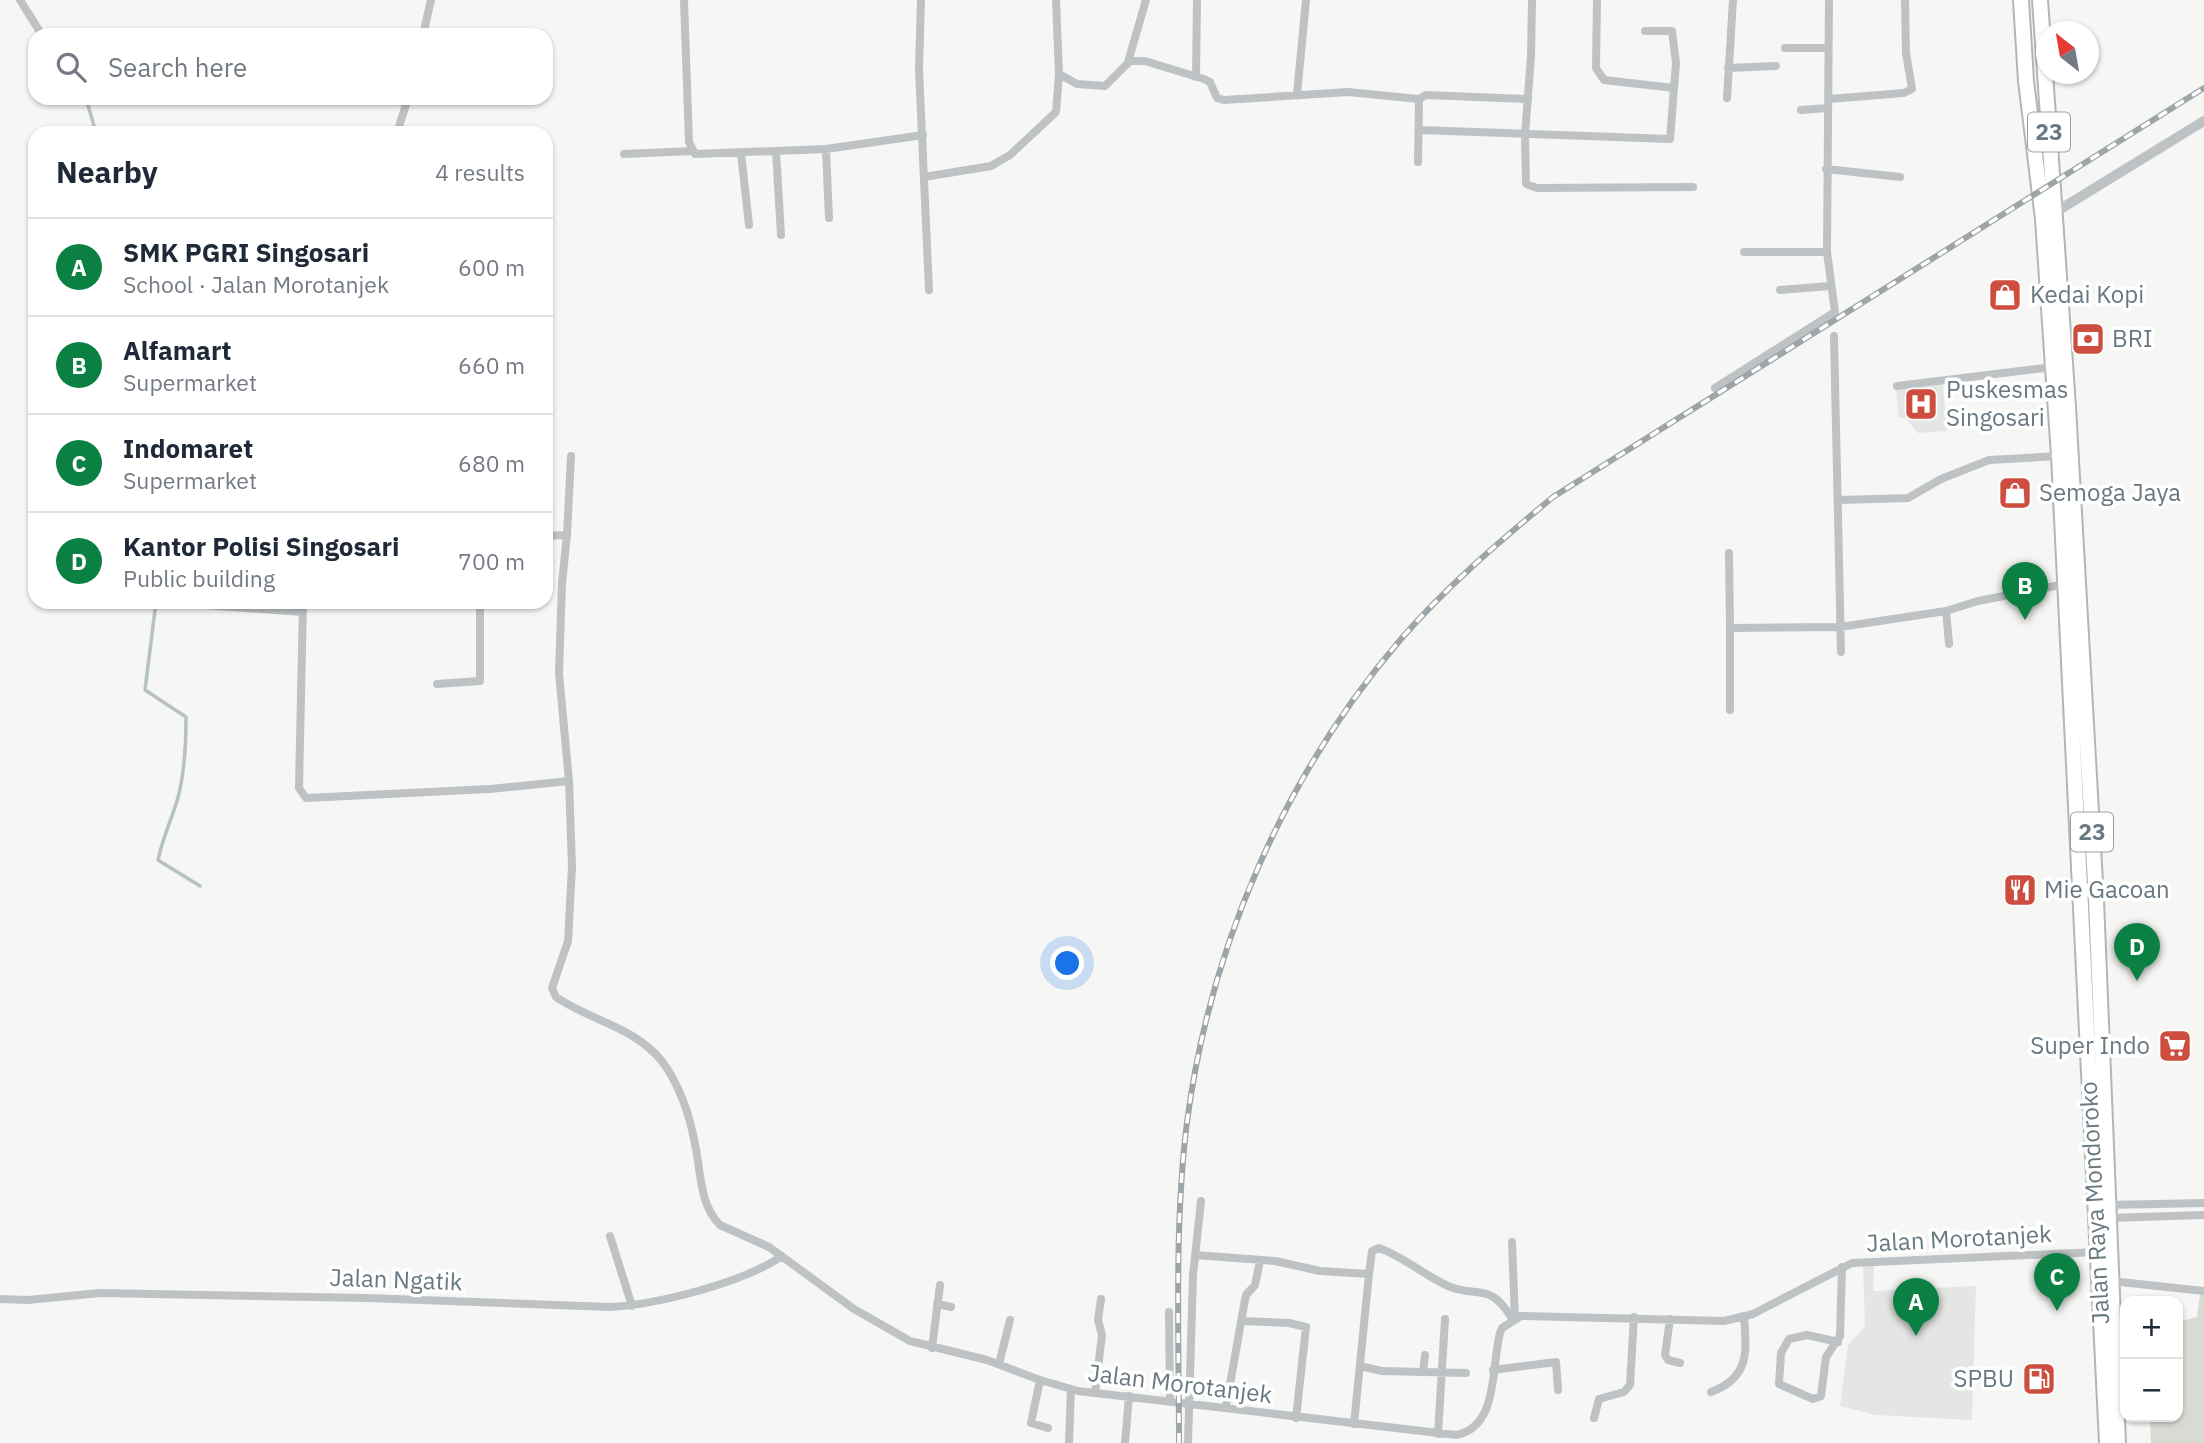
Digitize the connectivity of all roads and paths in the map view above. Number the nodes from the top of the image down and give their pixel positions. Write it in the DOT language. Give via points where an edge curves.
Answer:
graph roads {
  1 [pos="20,0"];
  2 [pos="430,0"];
  3 [pos="684,0"];
  4 [pos="921,0"];
  5 [pos="1056,0"];
  6 [pos="1146,0"];
  7 [pos="1197,0"];
  8 [pos="1306,0"];
  9 [pos="1532,0"];
  10 [pos="1597,0"];
  11 [pos="1733,0"];
  12 [pos="1829,0"];
  13 [pos="1905,0"];
  14 [pos="2021,0"];
  15 [pos="2040,0"];
  16 [pos="2042,21"];
  17 [pos="38,28"];
  18 [pos="424,28"];
  19 [pos="1644,30"];
  20 [pos="1785,48"];
  21 [pos="1827,48"];
  22 [pos="1128,62"];
  23 [pos="1776,66"];
  24 [pos="1728,68"];
  25 [pos="1059,74"];
  26 [pos="1196,77"];
  27 [pos="2036,80"];
  28 [pos="2026,81"];
  29 [pos="2046,84"];
  30 [pos="1674,88"];
  31 [pos="1297,94"];
  32 [pos="1727,98"];
  33 [pos="1419,99"];
  34 [pos="1528,99"];
  35 [pos="1828,103"];
  36 [pos="407,105"];
  37 [pos="1801,110"];
  38 [pos="2204,121"];
  39 [pos="400,126"];
  40 [pos="1419,130"];
  41 [pos="923,135"];
  42 [pos="1525,135"];
  43 [pos="826,149"];
  44 [pos="692,151"];
  45 [pos="776,152"];
  46 [pos="741,153"];
  47 [pos="624,154"];
  48 [pos="1418,162"];
  49 [pos="1826,169"];
  50 [pos="924,177"];
  51 [pos="1900,177"];
  52 [pos="1693,187"];
  53 [pos="2054,213"];
  54 [pos="829,218"];
  55 [pos="749,225"];
  56 [pos="781,235"];
  57 [pos="1744,252"];
  58 [pos="1827,252"];
  59 [pos="1830,286"];
  60 [pos="929,290"];
  61 [pos="1780,290"];
  62 [pos="1834,336"];
  63 [pos="2053,367"];
  64 [pos="2060,384"];
  65 [pos="1897,386"];
  66 [pos="1716,388"];
  67 [pos="571,456"];
  68 [pos="2059,456"];
  69 [pos="1839,500"];
  70 [pos="567,535"];
  71 [pos="553,536"];
  72 [pos="1729,553"];
  73 [pos="2065,584"];
  74 [pos="252,609"];
  75 [pos="480,609"];
  76 [pos="1945,611"];
  77 [pos="303,612"];
  78 [pos="1840,627"];
  79 [pos="1730,628"];
  80 [pos="1949,644"];
  81 [pos="1840,652"];
  82 [pos="438,684"];
  83 [pos="1730,709"];
  84 [pos="569,781"];
  85 [pos="1201,1201"];
  86 [pos="2204,1203"];
  87 [pos="2131,1205"];
  88 [pos="2107,1212"];
  89 [pos="2204,1215"];
  90 [pos="2132,1217"];
  91 [pos="610,1236"];
  92 [pos="1512,1242"];
  93 [pos="2097,1252"];
  94 [pos="1195,1255"];
  95 [pos="782,1256"];
  96 [pos="1260,1261"];
  97 [pos="1842,1266"];
  98 [pos="1369,1274"];
  99 [pos="2104,1281"];
  100 [pos="940,1285"];
  101 [pos="2204,1291"];
  102 [pos="0,1299"];
  103 [pos="1101,1299"];
  104 [pos="937,1304"];
  105 [pos="632,1306"];
  106 [pos="951,1307"];
  107 [pos="1169,1312"];
  108 [pos="1634,1317"];
  109 [pos="1744,1317"];
  110 [pos="1445,1319"];
  111 [pos="1670,1319"];
  112 [pos="1010,1320"];
  113 [pos="1514,1320"];
  114 [pos="1241,1321"];
  115 [pos="1838,1342"];
  116 [pos="932,1348"];
  117 [pos="1425,1355"];
  118 [pos="1680,1363"];
  119 [pos="999,1364"];
  120 [pos="1360,1366"];
  121 [pos="1493,1370"];
  122 [pos="1423,1372"];
  123 [pos="1443,1373"];
  124 [pos="1466,1373"];
  125 [pos="1040,1380"];
  126 [pos="1071,1389"];
  127 [pos="1558,1390"];
  128 [pos="1711,1392"];
  129 [pos="1095,1393"];
  130 [pos="1129,1396"];
  131 [pos="1170,1402"];
  132 [pos="1192,1404"];
  133 [pos="1226,1407"];
  134 [pos="2110,1414"];
  135 [pos="1296,1418"];
  136 [pos="1594,1418"];
  137 [pos="1354,1424"];
  138 [pos="1048,1428"];
  139 [pos="1438,1434"];
  140 [pos="1069,1443"];
  141 [pos="1125,1443"];
  142 [pos="1188,1443"];
  143 [pos="2107,1443"];
  144 [pos="2118,1443"];
  1 -- 17 [label="street"];
  2 -- 18 [label="street"];
  3 -- 44 [label="street"];
  4 -- 41 [label="street"];
  5 -- 25 [label="street"];
  6 -- 22 [label="street"];
  7 -- 26 [label="street"];
  8 -- 31 [label="street"];
  9 -- 34 [label="street"];
  10 -- 30 [label="street" via="1599,76"];
  11 -- 24 [label="street"];
  12 -- 21 [label="street"];
  13 -- 35 [label="street" via="1912,89"];
  14 -- 28 [label="highway, Jalan Raya Mondoroko / 23"];
  15 -- 16 [label="highway, Jalan Raya Mondoroko / 23"];
  19 -- 30 [label="street" via="1672,31"];
  20 -- 21 [label="street"];
  21 -- 35 [label="street"];
  22 -- 25 [label="street" via="1105,86 1088,86"];
  22 -- 26 [label="street" via="1145,61"];
  23 -- 24 [label="street"];
  24 -- 32 [label="street"];
  25 -- 50 [label="street" via="1056,112 1010,155 991,166"];
  26 -- 31 [label="street" via="1210,82 1217,98 1224,100"];
  27 -- 28 [label="highway"];
  28 -- 63 [label="highway, Jalan Raya Mondoroko / 23" via="2043,219"];
  29 -- 53 [label="highway, Jalan Raya Mondoroko / 23"];
  30 -- 42 [label="street" via="1673,134 1667,140"];
  31 -- 33 [label="street" via="1348,92"];
  33 -- 34 [label="street" via="1426,95"];
  33 -- 40 [label="street"];
  34 -- 42 [label="street"];
  35 -- 37 [label="street"];
  35 -- 49 [label="street"];
  36 -- 39 [label="street"];
  38 -- 53 [label="street"];
  40 -- 42 [label="street"];
  40 -- 48 [label="street"];
  41 -- 43 [label="street"];
  41 -- 50 [label="street"];
  42 -- 52 [label="street" via="1525,181 1529,186"];
  43 -- 45 [label="street"];
  43 -- 54 [label="street"];
  44 -- 46 [label="street" via="703,156"];
  44 -- 47 [label="street"];
  45 -- 46 [label="street"];
  45 -- 56 [label="street"];
  46 -- 55 [label="street"];
  49 -- 51 [label="street"];
  49 -- 58 [label="street"];
  50 -- 60 [label="street"];
  53 -- 64 [label="highway, Jalan Raya Mondoroko / 23"];
  57 -- 58 [label="street"];
  58 -- 59 [label="street"];
  59 -- 61 [label="street"];
  59 -- 66 [label="street" via="1835,312"];
  62 -- 69 [label="street"];
  63 -- 64 [label="highway, Jalan Raya Mondoroko / 23"];
  63 -- 65 [label="street"];
  64 -- 68 [label="highway, Jalan Raya Mondoroko / 23"];
  64 -- 88 [label="highway, Jalan Raya Mondoroko / 23" via="2096,914"];
  67 -- 70 [label="street, Jalan Morotanjek"];
  68 -- 69 [label="street" via="1989,460 1908,498"];
  68 -- 73 [label="highway, Jalan Raya Mondoroko / 23"];
  69 -- 78 [label="street"];
  70 -- 71 [label="street"];
  70 -- 84 [label="street, Jalan Morotanjek" via="559,673"];
  72 -- 79 [label="street"];
  73 -- 76 [label="street"];
  73 -- 93 [label="highway, Jalan Raya Mondoroko / 23"];
  74 -- 77 [label="street"];
  75 -- 82 [label="street" via="480,681"];
  76 -- 78 [label="street"];
  76 -- 80 [label="street"];
  77 -- 84 [label="street" via="299,788 306,798"];
  78 -- 79 [label="street"];
  78 -- 81 [label="street"];
  79 -- 83 [label="street"];
  84 -- 95 [label="street, Jalan Morotanjek" via="572,867 568,941 552,988 556,997 638,1040 662,1061 688,1116 704,1195 714,1219"];
  85 -- 94 [label="street"];
  86 -- 87 [label="street"];
  87 -- 88 [label="street"];
  87 -- 90 [label="street"];
  88 -- 90 [label="street"];
  88 -- 99 [label="highway, Jalan Raya Mondoroko / 23"];
  89 -- 90 [label="street"];
  91 -- 105 [label="street"];
  92 -- 113 [label="street"];
  93 -- 97 [label="street, Jalan Morotanjek" via="1869,1261"];
  93 -- 99 [label="highway, Jalan Raya Mondoroko / 23"];
  94 -- 96 [label="street"];
  94 -- 132 [label="street"];
  95 -- 105 [label="street, Jalan Ngatik" via="742,1278"];
  95 -- 116 [label="street, Jalan Morotanjek" via="854,1309 910,1341"];
  96 -- 98 [label="street"];
  96 -- 114 [label="street"];
  97 -- 109 [label="street, Jalan Morotanjek"];
  97 -- 115 [label="street"];
  98 -- 113 [label="street" via="1373,1249 1382,1249 1449,1286 1495,1298"];
  98 -- 120 [label="street"];
  99 -- 101 [label="street"];
  99 -- 134 [label="highway, Jalan Raya Mondoroko / 23"];
  100 -- 104 [label="street"];
  102 -- 105 [label="street, Jalan Ngatik" via="100,1293"];
  103 -- 129 [label="street"];
  104 -- 106 [label="street"];
  104 -- 116 [label="street"];
  107 -- 131 [label="street"];
  108 -- 111 [label="street, Jalan Morotanjek"];
  108 -- 113 [label="street, Jalan Morotanjek" via="1529,1316"];
  108 -- 136 [label="street" via="1630,1385 1624,1392 1599,1399"];
  109 -- 111 [label="street, Jalan Morotanjek" via="1711,1322"];
  109 -- 128 [label="street" via="1746,1335 1737,1379"];
  110 -- 123 [label="street"];
  111 -- 118 [label="street" via="1665,1355"];
  112 -- 119 [label="street"];
  113 -- 121 [label="street, Jalan Morotanjek" via="1500,1333"];
  114 -- 133 [label="street"];
  114 -- 135 [label="street" via="1306,1327"];
  115 -- 115 [label="street" via="1807,1335 1789,1339 1781,1353 1779,1384 1819,1398 1826,1357"];
  116 -- 119 [label="street, Jalan Morotanjek"];
  117 -- 122 [label="street"];
  119 -- 125 [label="street, Jalan Morotanjek"];
  120 -- 122 [label="street"];
  120 -- 137 [label="street"];
  121 -- 127 [label="street" via="1556,1362"];
  121 -- 139 [label="street, Jalan Morotanjek" via="1484,1417 1464,1434"];
  122 -- 123 [label="street"];
  123 -- 124 [label="street"];
  123 -- 139 [label="street"];
  125 -- 126 [label="street, Jalan Morotanjek"];
  125 -- 138 [label="street" via="1031,1423"];
  126 -- 129 [label="street, Jalan Morotanjek"];
  126 -- 140 [label="street"];
  129 -- 130 [label="street, Jalan Morotanjek"];
  130 -- 131 [label="street, Jalan Morotanjek"];
  130 -- 141 [label="street"];
  131 -- 132 [label="street, Jalan Morotanjek"];
  132 -- 133 [label="street, Jalan Morotanjek"];
  132 -- 142 [label="street"];
  133 -- 135 [label="street, Jalan Morotanjek"];
  134 -- 143 [label="highway, Jalan Raya Mondoroko / 23"];
  134 -- 144 [label="highway, Jalan Raya Mondoroko / 23"];
  135 -- 137 [label="street, Jalan Morotanjek"];
  137 -- 139 [label="street, Jalan Morotanjek"];
}
